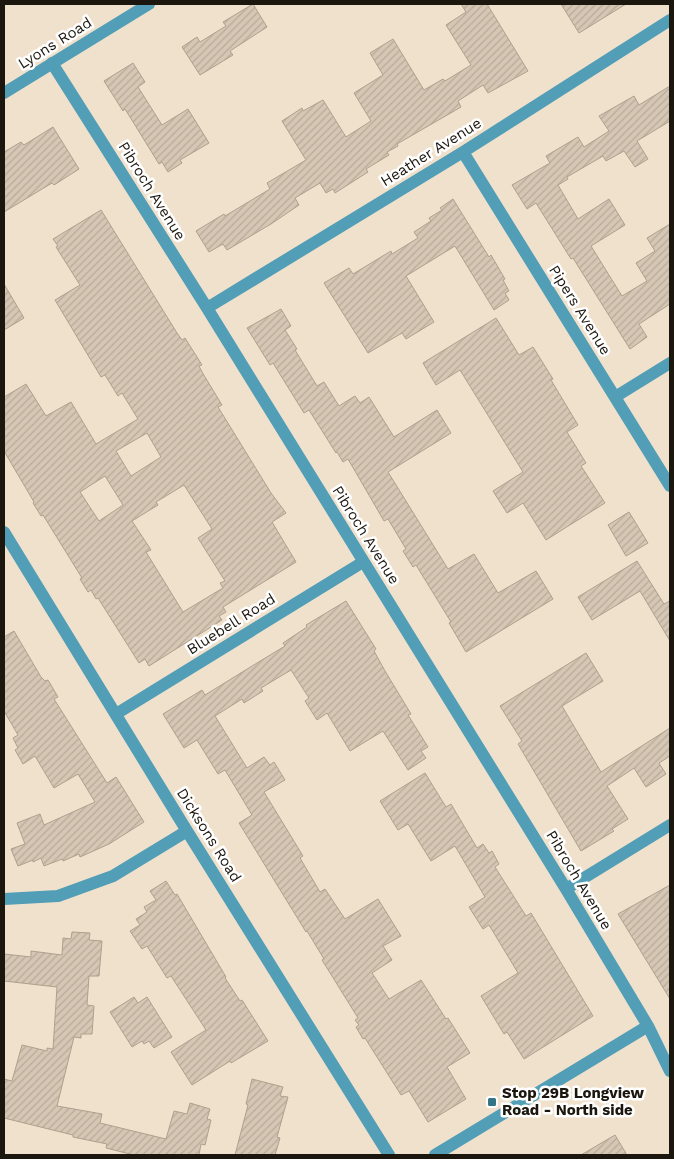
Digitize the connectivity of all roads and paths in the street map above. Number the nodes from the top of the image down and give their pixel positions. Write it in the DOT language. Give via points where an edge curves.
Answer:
graph roads {
  1 [pos="149,4"];
  2 [pos="670,20"];
  3 [pos="52,63"];
  4 [pos="4,93"];
  5 [pos="462,152"];
  6 [pos="207,308"];
  7 [pos="670,363"];
  8 [pos="615,397"];
  9 [pos="670,486"];
  10 [pos="4,532"];
  11 [pos="363,562"];
  12 [pos="116,714"];
  13 [pos="670,825"];
  14 [pos="187,831"];
  15 [pos="566,889"];
  16 [pos="4,899"];
  17 [pos="648,1026"];
  18 [pos="670,1071"];
  19 [pos="388,1155"];
  20 [pos="435,1155"];
  1 -- 3 [label="street, Lyons Road"];
  2 -- 5 [label="street, Heather Avenue"];
  3 -- 4 [label="street, Lyons Road"];
  3 -- 6 [label="street, Pibroch Avenue"];
  5 -- 6 [label="street, Heather Avenue"];
  5 -- 8 [label="street, Pipers Avenue"];
  6 -- 11 [label="street, Pibroch Avenue"];
  7 -- 8 [label="street"];
  8 -- 9 [label="street, Pipers Avenue"];
  10 -- 12 [label="street, Dicksons Road"];
  11 -- 12 [label="street, Bluebell Road"];
  11 -- 15 [label="street, Pibroch Avenue"];
  12 -- 14 [label="street, Dicksons Road"];
  13 -- 15 [label="street"];
  14 -- 16 [label="street" via="113,876 58,896"];
  14 -- 19 [label="street, Dicksons Road"];
  15 -- 17 [label="street, Pibroch Avenue"];
  17 -- 18 [label="street, Pibroch Avenue"];
  17 -- 20 [label="street"];
}
